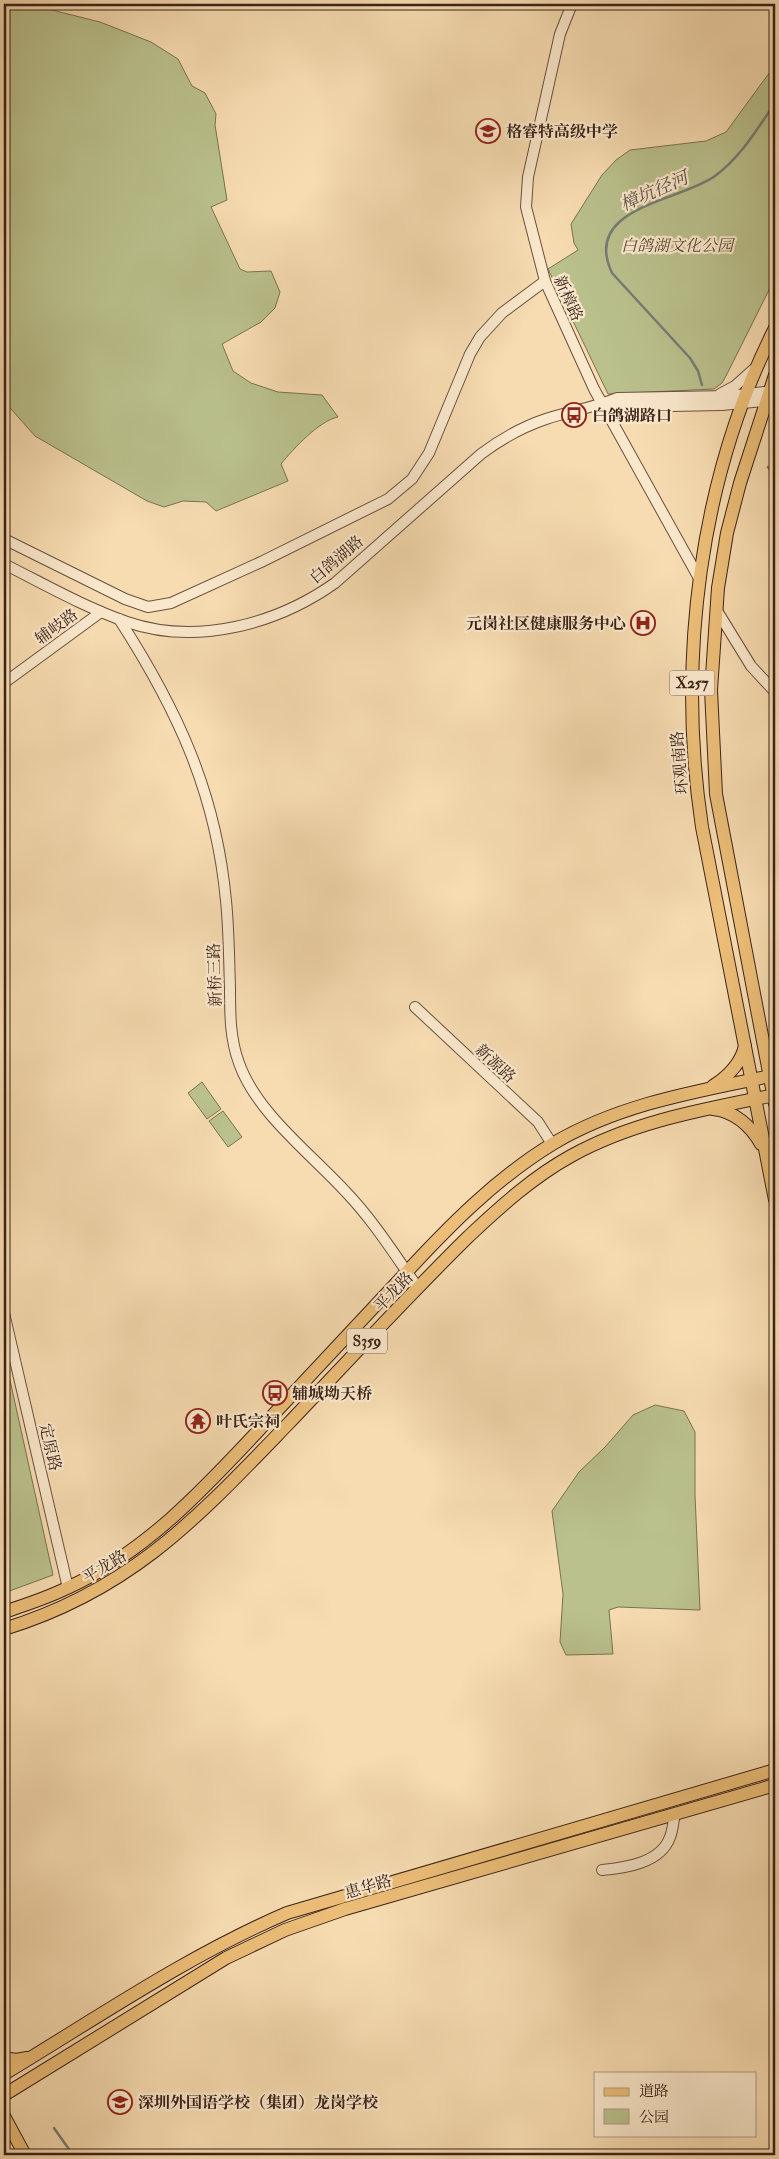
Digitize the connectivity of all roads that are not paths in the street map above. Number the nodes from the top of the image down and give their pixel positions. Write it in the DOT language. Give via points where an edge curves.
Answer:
graph roads {
  1 [pos="572,4"];
  2 [pos="544,281"];
  3 [pos="775,328"];
  4 [pos="758,365"];
  5 [pos="775,376"];
  6 [pos="713,396"];
  7 [pos="772,396"];
  8 [pos="745,399"];
  9 [pos="603,405"];
  10 [pos="4,539"];
  11 [pos="4,564"];
  12 [pos="700,580"];
  13 [pos="716,609"];
  14 [pos="101,612"];
  15 [pos="120,619"];
  16 [pos="4,683"];
  17 [pos="775,692"];
  18 [pos="415,1007"];
  19 [pos="760,1027"];
  20 [pos="744,1046"];
  21 [pos="775,1054"];
  22 [pos="772,1076"];
  23 [pos="751,1080"];
  24 [pos="708,1089"];
  25 [pos="775,1098"];
  26 [pos="755,1099"];
  27 [pos="705,1109"];
  28 [pos="552,1144"];
  29 [pos="766,1152"];
  30 [pos="775,1200"];
  31 [pos="407,1272"];
  32 [pos="418,1288"];
  33 [pos="4,1313"];
  34 [pos="68,1588"];
  35 [pos="4,1612"];
  36 [pos="4,1629"];
  37 [pos="775,1770"];
  38 [pos="775,1785"];
  39 [pos="675,1814"];
  40 [pos="602,1870"];
  41 [pos="37,2054"];
  42 [pos="4,2058"];
  43 [pos="4,2074"];
  44 [pos="4,2095"];
  45 [pos="4,2116"];
  46 [pos="25,2155"];
  1 -- 2 [label="street, 新樟路" via="560,34 526,192 526,207"];
  2 -- 9 [label="street, 新樟路"];
  2 -- 10 [label="street" via="502,313 480,337 429,453 406,485 388,498 261,562 172,603 148,607 125,599"];
  3 -- 4 [label="main road, 环观南路 / X257"];
  4 -- 6 [label="street" via="735,386"];
  4 -- 8 [label="main road, 环观南路 / X257"];
  5 -- 7 [label="main road, 环观南路 / X257"];
  6 -- 8 [label="street, 白鸽湖路"];
  6 -- 9 [label="street, 白鸽湖路" via="617,398"];
  7 -- 8 [label="street"];
  7 -- 13 [label="main road, 环观南路 / X257" via="732,509"];
  8 -- 9 [label="street, 白鸽湖路" via="619,407"];
  8 -- 12 [label="main road, 环观南路 / X257" via="715,499"];
  9 -- 12 [label="street, 新樟路"];
  9 -- 15 [label="street, 白鸽湖路" via="548,418 496,443 335,583 285,611 243,625 199,631 150,628"];
  11 -- 14 [label="street, 白鸽湖路"];
  12 -- 20 [label="main road, 环观南路 / X257" via="692,696 694,765"];
  13 -- 17 [label="street" via="750,666"];
  13 -- 19 [label="main road, 环观南路 / X257" via="711,690 716,794"];
  14 -- 15 [label="street, 白鸽湖路"];
  14 -- 16 [label="street, 辅岐路"];
  15 -- 31 [label="street, 新桥三路" via="171,708 209,808 226,898 232,1039 243,1075 264,1107 357,1204"];
  18 -- 28 [label="street, 新源路" via="538,1122"];
  19 -- 21 [label="main road"];
  19 -- 22 [label="main road, 环观南路 / X257"];
  20 -- 23 [label="main road, 环观南路 / X257"];
  20 -- 24 [label="main road" via="731,1071"];
  22 -- 23 [label="main road, S359"];
  22 -- 25 [label="main road, 环观南路 / X257"];
  23 -- 24 [label="main road, 平龙路 / S359"];
  23 -- 26 [label="main road, 环观南路 / X257"];
  24 -- 28 [label="main road, 平龙路 / S359" via="609,1116"];
  25 -- 26 [label="main road, 平龙路 / S359"];
  26 -- 27 [label="main road, 平龙路 / S359"];
  26 -- 29 [label="main road, 环观南路 / X257"];
  27 -- 29 [label="main road" via="723,1111 740,1119"];
  27 -- 32 [label="main road, 平龙路 / S359" via="614,1136 549,1169 491,1215"];
  28 -- 31 [label="main road, 平龙路 / S359" via="493,1187 457,1219"];
  29 -- 30 [label="main road, 环观南路 / X257"];
  31 -- 32 [label="street, 新桥三路"];
  31 -- 34 [label="main road, 平龙路 / S359" via="183,1508 127,1553"];
  32 -- 36 [label="main road, 平龙路 / S359" via="218,1497 170,1541 119,1578 86,1596"];
  33 -- 34 [label="street, 定原路"];
  34 -- 35 [label="main road, 平龙路 / S359"];
  37 -- 41 [label="main road, 惠华路" via="287,1913 195,1958"];
  38 -- 39 [label="main road, 惠华路"];
  39 -- 40 [label="street" via="670,1838 662,1850 625,1868"];
  39 -- 44 [label="main road, 惠华路" via="344,1909 285,1930 204,1971"];
  41 -- 42 [label="main road" via="16,2060"];
  41 -- 43 [label="main road, 惠华路"];
  45 -- 46 [label="main road"];
}
